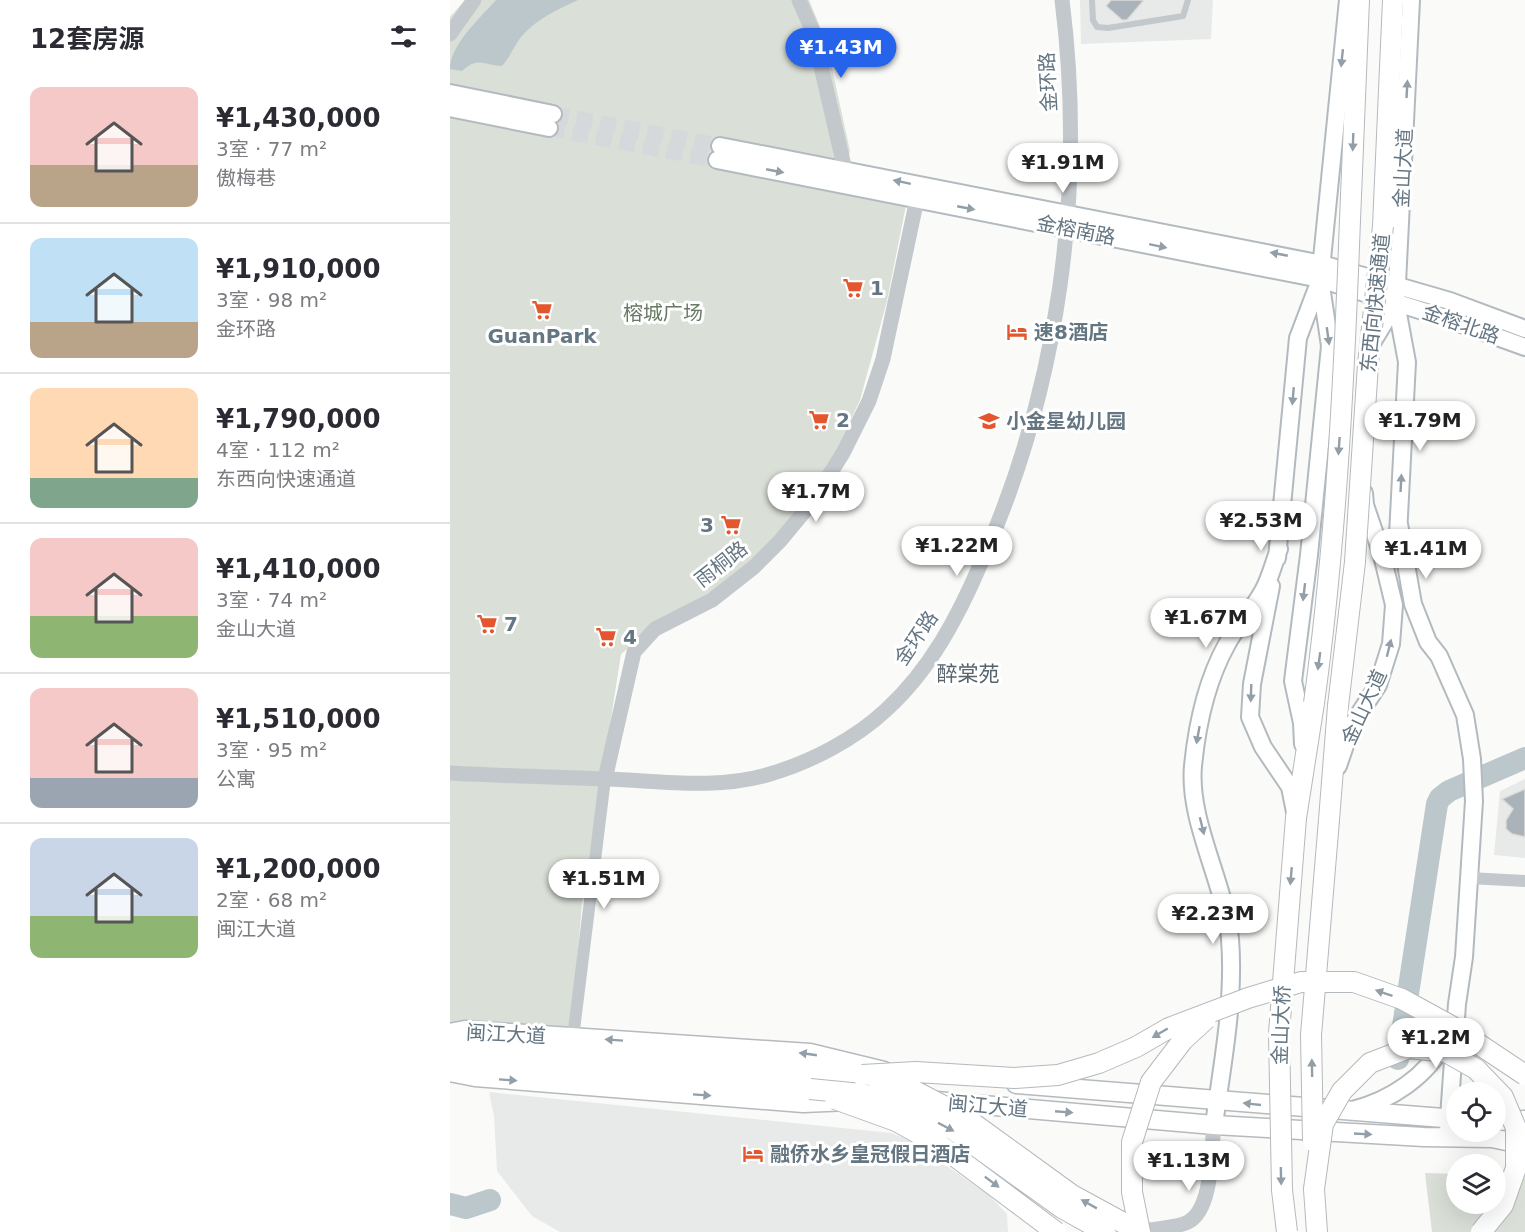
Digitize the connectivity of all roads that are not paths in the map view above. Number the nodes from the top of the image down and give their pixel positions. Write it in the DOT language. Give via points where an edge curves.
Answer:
graph roads {
  1 [pos="474,0"];
  2 [pos="799,0"];
  3 [pos="1062,0"];
  4 [pos="1092,0"];
  5 [pos="1188,0"];
  6 [pos="1348,0"];
  7 [pos="1359,0"];
  8 [pos="1393,0"];
  9 [pos="1411,0"];
  10 [pos="450,34"];
  11 [pos="450,93"];
  12 [pos="450,108"];
  13 [pos="845,170"];
  14 [pos="917,199"];
  15 [pos="1067,220"];
  16 [pos="1321,272"];
  17 [pos="1397,284"];
  18 [pos="1396,303"];
  19 [pos="1525,329"];
  20 [pos="1525,347"];
  21 [pos="1399,524"];
  22 [pos="1279,549"];
  23 [pos="1394,605"];
  24 [pos="1304,768"];
  25 [pos="450,773"];
  26 [pos="1333,778"];
  27 [pos="605,779"];
  28 [pos="1296,818"];
  29 [pos="1329,820"];
  30 [pos="1469,878"];
  31 [pos="1525,881"];
  32 [pos="1457,1004"];
  33 [pos="1214,1011"];
  34 [pos="450,1033"];
  35 [pos="573,1038"];
  36 [pos="450,1045"];
  37 [pos="525,1059"];
  38 [pos="450,1062"];
  39 [pos="450,1072"];
  40 [pos="862,1075"];
  41 [pos="1525,1075"];
  42 [pos="1454,1082"];
  43 [pos="810,1089"];
  44 [pos="1217,1100"];
  45 [pos="1353,1111"];
  46 [pos="1446,1118"];
  47 [pos="1525,1120"];
  48 [pos="1506,1121"];
  49 [pos="1214,1125"];
  50 [pos="1446,1138"];
  51 [pos="1506,1141"];
  52 [pos="1525,1145"];
  53 [pos="1314,1189"];
  54 [pos="1056,1232"];
  55 [pos="1105,1232"];
  56 [pos="1132,1232"];
  57 [pos="1287,1232"];
  58 [pos="1317,1232"];
  59 [pos="1481,1232"];
  1 -- 10 [label="street"];
  2 -- 13 [label="street" via="813,32"];
  3 -- 15 [label="street, 金环路" via="1070,115"];
  4 -- 5 [label="lane" via="1093,20 1097,27 1108,28 1183,16"];
  6 -- 16 [label="main road, one-way"];
  7 -- 24 [label="highway, 东西向快速通道, one-way, bridge" via="1344,373 1331,560"];
  8 -- 26 [label="highway, 东西向快速通道, bridge" via="1383,226"];
  17 -- 9 [label="main road, 金山大道, one-way"];
  11 -- 12 [label="main road" via="551,121"];
  13 -- 14 [label="main road, 金榕南路, one-way" via="719,153"];
  15 -- 13 [label="main road, 金榕南路, one-way"];
  14 -- 15 [label="main road, 金榕南路, one-way"];
  14 -- 27 [label="street, 雨桐路" via="883,359 869,401 843,453 813,501 762,560 725,592 655,629 634,652"];
  15 -- 16 [label="main road, 金榕南路"];
  15 -- 27 [label="street, 金环路" via="1044,372 1013,483 958,614 935,653 908,687 885,712 858,732 774,773 698,784"];
  16 -- 17 [label="main road, 金榕南路"];
  16 -- 18 [label="main road, 金榕南路"];
  16 -- 22 [label="main road, one-way" via="1298,338"];
  16 -- 24 [label="main road, one-way" via="1330,345 1293,681 1302,723"];
  17 -- 18 [label="main road, 金山大道"];
  17 -- 19 [label="main road, 金榕北路"];
  18 -- 20 [label="main road, 金榕北路"];
  21 -- 18 [label="main road, one-way" via="1407,362"];
  18 -- 23 [label="main road, 金山大道" via="1365,355 1359,447 1365,505"];
  21 -- 23 [label="main road"];
  21 -- 30 [label="main road" via="1413,604 1465,716 1474,801"];
  22 -- 28 [label="main road, one-way" via="1252,684 1250,717 1263,747 1290,787"];
  22 -- 44 [label="main road, one-way" via="1263,591 1226,646 1207,692 1193,769 1201,825 1230,938 1228,1012"];
  26 -- 23 [label="main road, 金山大道, one-way" via="1352,725 1378,685 1391,644"];
  24 -- 28 [label="highway, 东西向快速通道"];
  25 -- 27 [label="street, 金环路"];
  26 -- 29 [label="highway, 东西向快速通道"];
  27 -- 35 [label="street"];
  28 -- 57 [label="highway, 金山大桥, one-way, bridge" via="1279,1033 1282,1190"];
  53 -- 29 [label="highway, 金山大桥, one-way, bridge" via="1311,1035"];
  30 -- 31 [label="street"];
  30 -- 32 [label="main road"];
  32 -- 42 [label="main road"];
  32 -- 45 [label="main road" via="1445,1041 1431,1064 1405,1086"];
  33 -- 40 [label="highway, one-way, bridge" via="1169,1028 1099,1063 1058,1075"];
  33 -- 40 [label="highway, one-way, bridge" via="1183,1040 1150,1082 1132,1142 1132,1192 1140,1232 1072,1195 963,1116 911,1089"];
  41 -- 33 [label="highway, one-way, bridge" via="1402,999 1354,982 1301,982"];
  34 -- 35 [label="main road, 闽江大道" via="465,1030"];
  44 -- 35 [label="main road, 闽江大道, one-way" via="909,1077 810,1053"];
  36 -- 37 [label="highway"];
  37 -- 38 [label="highway"];
  37 -- 40 [label="highway"];
  37 -- 43 [label="highway"];
  39 -- 49 [label="main road, 闽江大道, one-way" via="803,1103 907,1099"];
  43 -- 54 [label="highway, one-way, bridge" via="896,1121 941,1146"];
  43 -- 55 [label="highway, one-way, bridge" via="862,1094 905,1106 952,1129 1062,1208"];
  45 -- 44 [label="main road, 闽江大道, one-way"];
  44 -- 49 [label="main road"];
  45 -- 46 [label="main road, 闽江大道"];
  47 -- 48 [label="main road"];
  49 -- 50 [label="main road, 闽江大道, one-way"];
  49 -- 56 [label="street" via="1204,1203 1197,1215 1187,1223"];
  51 -- 52 [label="main road, 闽江大道"];
  53 -- 58 [label="highway, 金山大桥"];
  53 -- 59 [label="highway, bridge" via="1323,1124 1342,1091 1370,1063 1409,1048 1446,1052 1476,1069 1503,1096 1516,1128 1516,1168 1503,1204"];
}
